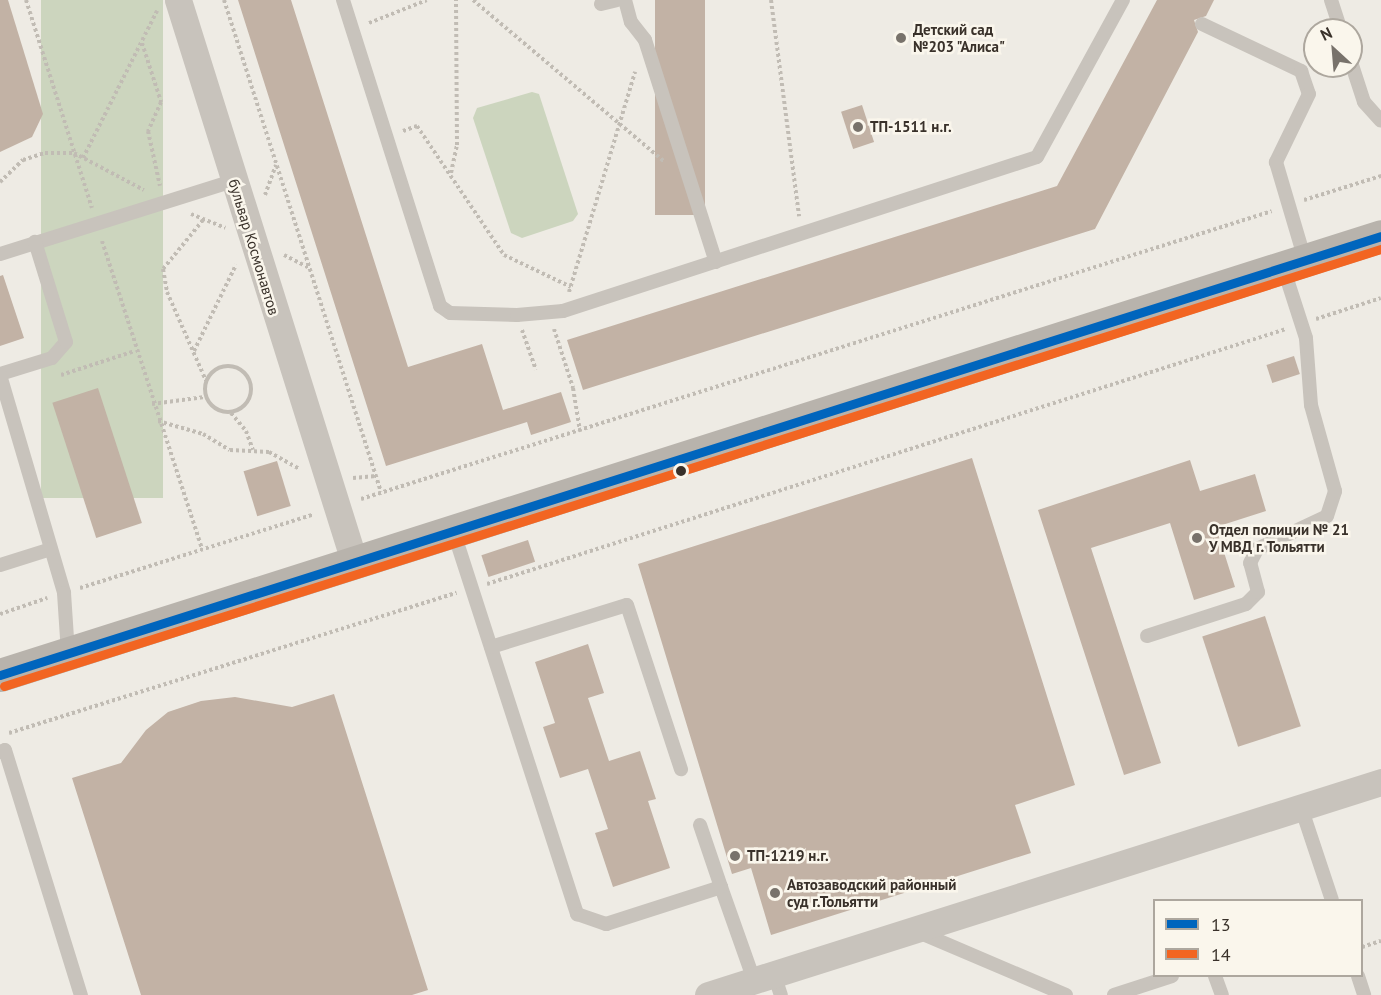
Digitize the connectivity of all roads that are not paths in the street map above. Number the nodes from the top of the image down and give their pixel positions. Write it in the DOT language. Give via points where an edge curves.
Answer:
graph roads {
  1 [pos="178,0"];
  2 [pos="343,0"];
  3 [pos="616,0"];
  4 [pos="625,0"];
  5 [pos="1123,0"];
  6 [pos="1331,0"];
  7 [pos="601,4"];
  8 [pos="1337,18"];
  9 [pos="1202,24"];
  10 [pos="1356,78"];
  11 [pos="1381,121"];
  12 [pos="233,181"];
  13 [pos="1381,236"];
  14 [pos="35,242"];
  15 [pos="0,254"];
  16 [pos="716,262"];
  17 [pos="1294,264"];
  18 [pos="0,374"];
  19 [pos="452,529"];
  20 [pos="51,549"];
  21 [pos="354,561"];
  22 [pos="0,565"];
  23 [pos="1147,636"];
  24 [pos="491,647"];
  25 [pos="68,652"];
  26 [pos="0,675"];
  27 [pos="0,752"];
  28 [pos="681,769"];
  29 [pos="1381,782"];
  30 [pos="1301,807"];
  31 [pos="700,825"];
  32 [pos="722,887"];
  33 [pos="1332,899"];
  34 [pos="914,930"];
  35 [pos="1166,977"];
  36 [pos="1216,977"];
  37 [pos="1359,977"];
  38 [pos="770,983"];
  39 [pos="81,995"];
  40 [pos="708,995"];
  41 [pos="1066,995"];
  42 [pos="1114,995"];
  43 [pos="1222,995"];
  44 [pos="1364,995"];
  1 -- 12 [label="street, бульвар Космонавтов"];
  2 -- 16 [label="lane" via="440,306 450,313 517,315 563,311"];
  3 -- 7 [label="lane"];
  4 -- 16 [label="lane" via="631,22 645,40"];
  5 -- 16 [label="lane" via="1037,157"];
  6 -- 8 [label="lane"];
  9 -- 17 [label="lane" via="1301,71 1309,94 1276,162 1289,205"];
  10 -- 11 [label="lane" via="1364,102"];
  12 -- 14 [label="lane"];
  12 -- 21 [label="street, бульвар Космонавтов"];
  13 -- 17 [label="main road"];
  14 -- 15 [label="lane"];
  14 -- 18 [label="lane" via="66,342 52,358"];
  17 -- 19 [label="main road"];
  17 -- 23 [label="lane" via="1311,405 1335,491 1327,516 1257,549 1250,562 1258,592 1246,604"];
  18 -- 20 [label="lane"];
  19 -- 21 [label="main road"];
  19 -- 24 [label="lane"];
  20 -- 22 [label="lane"];
  20 -- 25 [label="lane" via="64,593"];
  21 -- 25 [label="main road"];
  24 -- 28 [label="lane" via="627,605"];
  24 -- 32 [label="lane" via="577,914 606,924"];
  25 -- 26 [label="main road"];
  27 -- 39 [label="lane" via="5,750"];
  29 -- 30 [label="street"];
  30 -- 33 [label="lane"];
  30 -- 34 [label="street"];
  31 -- 32 [label="lane"];
  32 -- 38 [label="lane"];
  34 -- 38 [label="street"];
  34 -- 41 [label="lane"];
  35 -- 42 [label="lane"];
  36 -- 43 [label="lane"];
  37 -- 44 [label="lane"];
  38 -- 40 [label="street"];
}
